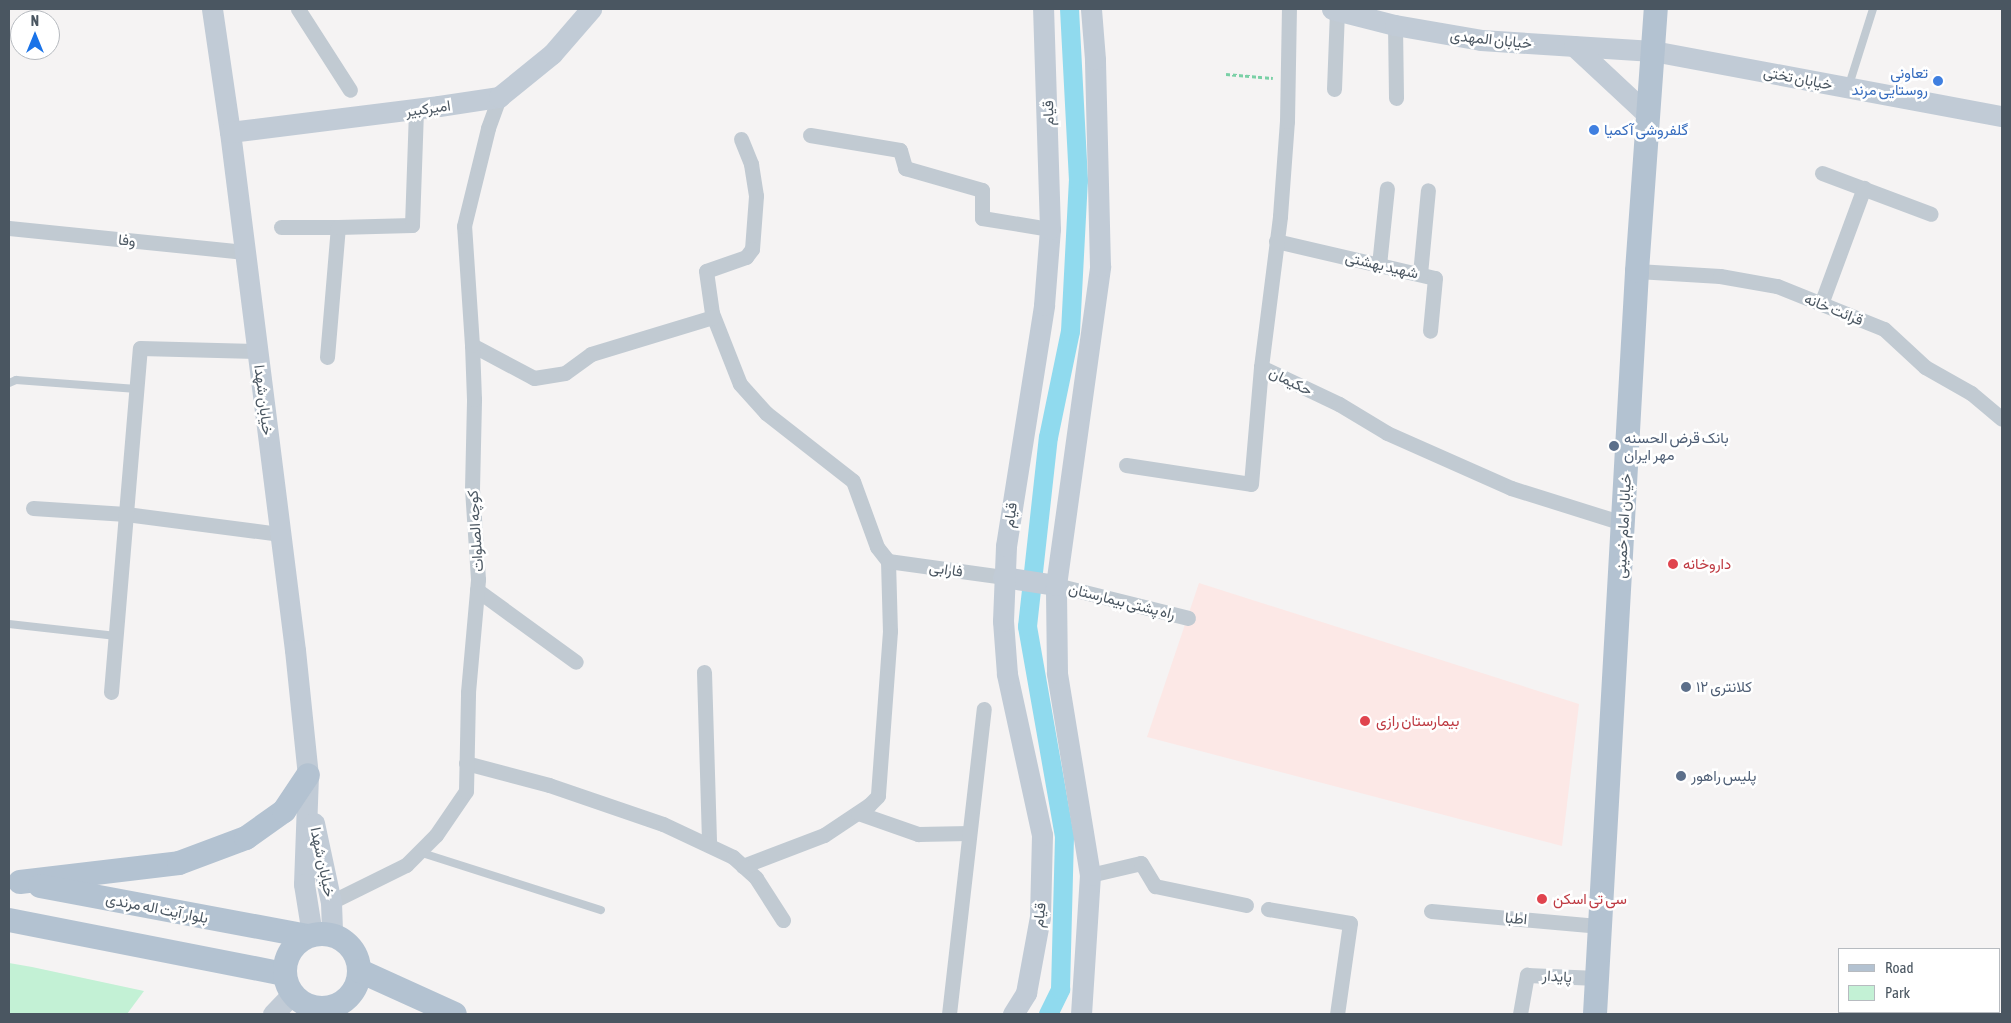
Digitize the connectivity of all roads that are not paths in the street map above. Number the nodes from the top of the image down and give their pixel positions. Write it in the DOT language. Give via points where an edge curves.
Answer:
graph roads {
  1 [pos="212,9"];
  2 [pos="298,9"];
  3 [pos="591,9"];
  4 [pos="1044,9"];
  5 [pos="1091,9"];
  6 [pos="1288,9"];
  7 [pos="1656,9"];
  8 [pos="1873,9"];
  9 [pos="1335,10"];
  10 [pos="1395,25"];
  11 [pos="1574,46"];
  12 [pos="1653,50"];
  13 [pos="1848,87"];
  14 [pos="1334,89"];
  15 [pos="350,90"];
  16 [pos="499,97"];
  17 [pos="1396,98"];
  18 [pos="416,110"];
  19 [pos="1648,115"];
  20 [pos="2002,116"];
  21 [pos="230,132"];
  22 [pos="810,135"];
  23 [pos="742,139"];
  24 [pos="1822,172"];
  25 [pos="1387,188"];
  26 [pos="1864,188"];
  27 [pos="1428,190"];
  28 [pos="1931,214"];
  29 [pos="281,227"];
  30 [pos="338,227"];
  31 [pos="9,228"];
  32 [pos="1050,229"];
  33 [pos="1276,241"];
  34 [pos="245,252"];
  35 [pos="1379,265"];
  36 [pos="1637,271"];
  37 [pos="1420,274"];
  38 [pos="1821,304"];
  39 [pos="714,317"];
  40 [pos="1430,331"];
  41 [pos="472,345"];
  42 [pos="258,351"];
  43 [pos="327,357"];
  44 [pos="1261,367"];
  45 [pos="9,383"];
  46 [pos="136,389"];
  47 [pos="2002,419"];
  48 [pos="1126,465"];
  49 [pos="32,508"];
  50 [pos="126,514"];
  51 [pos="1623,522"];
  52 [pos="281,534"];
  53 [pos="888,561"];
  54 [pos="1003,577"];
  55 [pos="1056,585"];
  56 [pos="477,590"];
  57 [pos="1188,618"];
  58 [pos="9,624"];
  59 [pos="116,636"];
  60 [pos="576,662"];
  61 [pos="704,672"];
  62 [pos="111,692"];
  63 [pos="984,709"];
  64 [pos="466,763"];
  65 [pos="308,783"];
  66 [pos="858,813"];
  67 [pos="969,833"];
  68 [pos="709,845"];
  69 [pos="419,852"];
  70 [pos="743,866"];
  71 [pos="1090,875"];
  72 [pos="15,881"];
  73 [pos="331,902"];
  74 [pos="1246,905"];
  75 [pos="1268,909"];
  76 [pos="601,910"];
  77 [pos="1431,911"];
  78 [pos="9,920"];
  79 [pos="783,920"];
  80 [pos="235,923"];
  81 [pos="1600,926"];
  82 [pos="316,935"];
  83 [pos="222,960"];
  84 [pos="360,972"];
  85 [pos="1597,978"];
  86 [pos="289,983"];
  87 [pos="445,1010"];
  88 [pos="332,1011"];
  89 [pos="273,1014"];
  90 [pos="412,1014"];
  91 [pos="948,1014"];
  92 [pos="1013,1014"];
  93 [pos="1081,1014"];
  94 [pos="1337,1014"];
  95 [pos="1520,1014"];
  96 [pos="1595,1014"];
  1 -- 21 [label="street, خیابان شهدا"];
  2 -- 15 [label="street"];
  3 -- 16 [label="street" via="552,54"];
  4 -- 32 [label="street, قیام"];
  5 -- 55 [label="street" via="1100,266"];
  6 -- 33 [label="street, حکیمان" via="1288,80"];
  7 -- 12 [label="main road, خیابان امام خمینی"];
  8 -- 13 [label="lane"];
  9 -- 10 [label="street, خیابان المهدی"];
  9 -- 14 [label="street"];
  10 -- 11 [label="street, خیابان المهدی" via="1481,40"];
  10 -- 17 [label="street"];
  11 -- 12 [label="street, خیابان المهدی"];
  11 -- 19 [label="street"];
  12 -- 13 [label="street, خیابان تختی"];
  12 -- 19 [label="main road, خیابان امام خمینی"];
  13 -- 20 [label="street, خیابان تختی"];
  16 -- 18 [label="street, امیرکبیر"];
  16 -- 41 [label="street, کوچه الصلوات" via="464,226"];
  18 -- 21 [label="street, امیرکبیر"];
  18 -- 30 [label="street" via="412,225"];
  19 -- 36 [label="main road, خیابان امام خمینی"];
  21 -- 34 [label="street, خیابان شهدا"];
  22 -- 32 [label="street" via="900,150 905,168 982,190 982,218"];
  23 -- 39 [label="street" via="751,164 756,196 752,249 746,257 706,271"];
  24 -- 26 [label="street"];
  25 -- 35 [label="street"];
  26 -- 28 [label="street"];
  26 -- 38 [label="street"];
  27 -- 37 [label="street"];
  29 -- 30 [label="street"];
  30 -- 43 [label="street"];
  31 -- 34 [label="street, وفا"];
  32 -- 54 [label="street, قیام" via="1044,305 1018,456"];
  33 -- 35 [label="street, شهید بهشتی"];
  33 -- 44 [label="street, حکیمان"];
  34 -- 42 [label="street, خیابان شهدا"];
  35 -- 37 [label="street, شهید بهشتی"];
  36 -- 38 [label="street, قرائت خانه" via="1720,276 1777,286"];
  36 -- 51 [label="main road, خیابان امام خمینی"];
  37 -- 40 [label="street, شهید بهشتی" via="1435,278"];
  38 -- 47 [label="street, قرائت خانه" via="1884,329 1925,367 1971,393"];
  39 -- 41 [label="street" via="591,354 566,373 534,378"];
  39 -- 53 [label="street" via="740,384 766,413 854,481 877,547"];
  41 -- 56 [label="street, کوچه الصلوات" via="472,489"];
  42 -- 46 [label="street" via="140,348"];
  42 -- 52 [label="street, خیابان شهدا"];
  44 -- 48 [label="street" via="1251,484"];
  44 -- 51 [label="street, حکیمان" via="1339,404 1387,433 1511,488"];
  45 -- 46 [label="lane" via="16,380"];
  46 -- 50 [label="street"];
  49 -- 50 [label="street"];
  50 -- 52 [label="street"];
  50 -- 59 [label="street"];
  51 -- 81 [label="main road, خیابان امام خمینی"];
  52 -- 65 [label="street, خیابان شهدا"];
  53 -- 54 [label="street, فارابی"];
  53 -- 66 [label="street" via="890,631 878,796"];
  54 -- 55 [label="street"];
  54 -- 92 [label="street, قیام" via="1007,674 1042,835 1040,917 1026,993"];
  55 -- 57 [label="street, راه پشتی بیمارستان"];
  55 -- 71 [label="street" via="1057,673"];
  56 -- 60 [label="street"];
  56 -- 64 [label="street, کوچه الصلوات" via="468,692"];
  58 -- 59 [label="lane"];
  59 -- 62 [label="street"];
  61 -- 68 [label="street"];
  63 -- 67 [label="street"];
  64 -- 68 [label="street" via="558,788 663,824"];
  64 -- 69 [label="street, کوچه الصلوات" via="466,791 436,835"];
  65 -- 72 [label="main road" via="284,811 246,838 179,863"];
  65 -- 73 [label="street, خیابان شهدا"];
  65 -- 82 [label="street, خیابان شهدا" via="304,884"];
  66 -- 67 [label="street" via="918,834"];
  66 -- 70 [label="street" via="824,835"];
  67 -- 91 [label="street"];
  68 -- 70 [label="street" via="734,857"];
  69 -- 73 [label="street, کوچه الصلوات" via="406,865"];
  69 -- 76 [label="lane"];
  70 -- 79 [label="street" via="756,878"];
  71 -- 74 [label="street" via="1140,863 1155,886"];
  71 -- 93 [label="street"];
  72 -- 80 [label="main road, بلوار آیت اله مرندی"];
  73 -- 82 [label="street, خیابان شهدا"];
  75 -- 94 [label="street" via="1350,923"];
  77 -- 81 [label="street, اطبا"];
  78 -- 83 [label="main road"];
  80 -- 82 [label="main road, بلوار آیت اله مرندی"];
  80 -- 83 [label="main road" via="242,932 243,944 238,954"];
  81 -- 85 [label="main road, خیابان امام خمینی"];
  82 -- 84 [label="main road" via="343,940 358,959"];
  82 -- 86 [label="main road" via="295,944 289,953 285,963"];
  83 -- 86 [label="main road"];
  84 -- 87 [label="main road"];
  84 -- 88 [label="main road" via="353,992"];
  85 -- 95 [label="street, پایدار" via="1527,975"];
  85 -- 96 [label="main road, خیابان امام خمینی"];
  86 -- 88 [label="main road" via="295,997 304,1004"];
  86 -- 89 [label="street"];
  87 -- 90 [label="main road" via="423,1009"];
}
